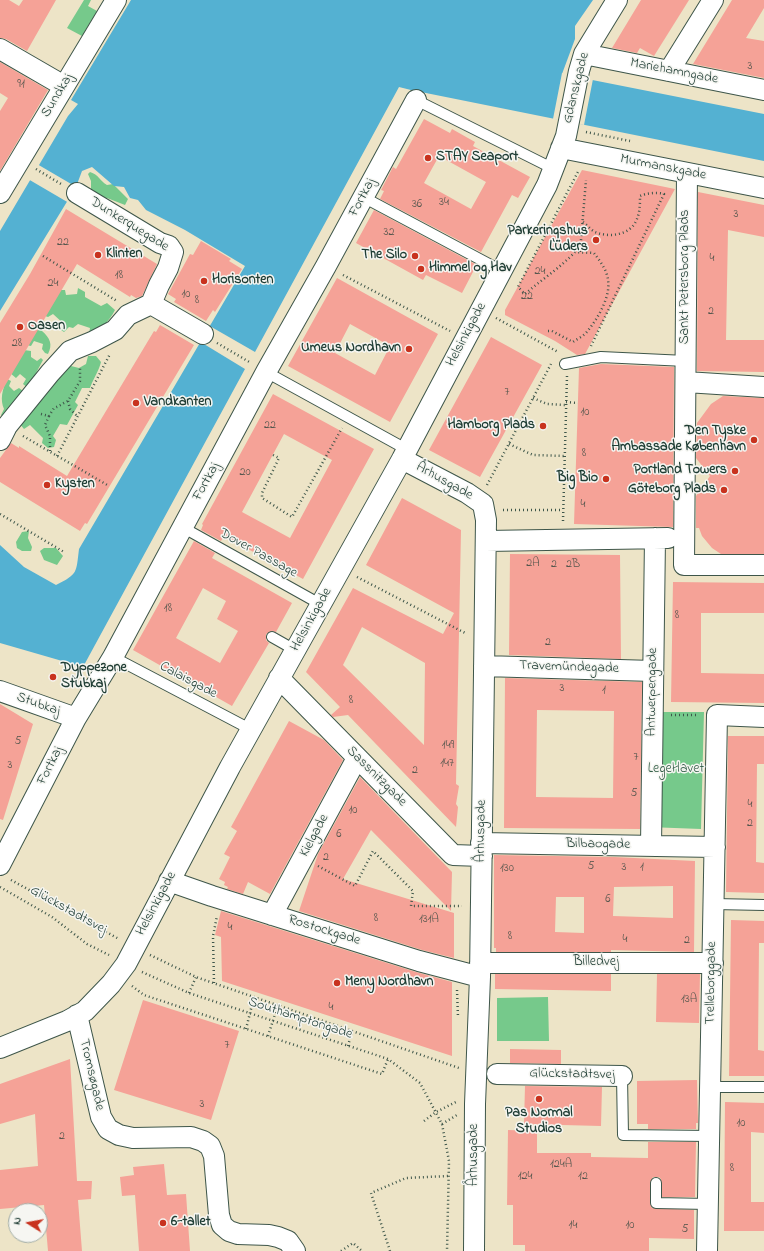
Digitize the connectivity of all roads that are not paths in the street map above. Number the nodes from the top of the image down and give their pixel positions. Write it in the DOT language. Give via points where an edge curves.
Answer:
graph roads {
  1 [pos="116,0"];
  2 [pos="617,0"];
  3 [pos="713,0"];
  4 [pos="0,49"];
  5 [pos="581,63"];
  6 [pos="669,71"];
  7 [pos="64,86"];
  8 [pos="764,90"];
  9 [pos="416,100"];
  10 [pos="564,142"];
  11 [pos="554,169"];
  12 [pos="687,173"];
  13 [pos="764,188"];
  14 [pos="0,193"];
  15 [pos="77,193"];
  16 [pos="363,198"];
  17 [pos="502,271"];
  18 [pos="151,304"];
  19 [pos="203,334"];
  20 [pos="686,361"];
  21 [pos="565,364"];
  22 [pos="266,372"];
  23 [pos="686,382"];
  24 [pos="764,387"];
  25 [pos="4,433"];
  26 [pos="404,454"];
  27 [pos="182,527"];
  28 [pos="655,538"];
  29 [pos="684,538"];
  30 [pos="486,541"];
  31 [pos="764,565"];
  32 [pos="320,604"];
  33 [pos="272,638"];
  34 [pos="295,650"];
  35 [pos="113,657"];
  36 [pos="484,666"];
  37 [pos="653,671"];
  38 [pos="280,678"];
  39 [pos="0,691"];
  40 [pos="764,717"];
  41 [pos="76,718"];
  42 [pos="250,730"];
  43 [pos="357,758"];
  44 [pos="651,846"];
  45 [pos="715,847"];
  46 [pos="482,849"];
  47 [pos="3,872"];
  48 [pos="170,881"];
  49 [pos="714,904"];
  50 [pos="764,905"];
  51 [pos="272,915"];
  52 [pos="713,963"];
  53 [pos="480,970"];
  54 [pos="78,1015"];
  55 [pos="0,1048"];
  56 [pos="497,1074"];
  57 [pos="622,1076"];
  58 [pos="710,1087"];
  59 [pos="764,1088"];
  60 [pos="709,1136"];
  61 [pos="656,1183"];
  62 [pos="708,1204"];
  63 [pos="295,1251"];
  64 [pos="474,1251"];
  65 [pos="707,1251"];
  1 -- 7 [label="street, Sundkaj"];
  2 -- 5 [label="street, Gdanskgade"];
  3 -- 6 [label="street"];
  4 -- 7 [label="street"];
  5 -- 6 [label="street, Mariehamngade"];
  5 -- 10 [label="street, Gdanskgade"];
  6 -- 8 [label="street, Mariehamngade"];
  7 -- 14 [label="street, Sundkaj"];
  9 -- 11 [label="lane"];
  9 -- 16 [label="street, Fortkaj"];
  10 -- 11 [label="street, Helsinkigade"];
  10 -- 12 [label="street, Murmanskgade"];
  11 -- 17 [label="street, Helsinkigade"];
  12 -- 13 [label="street, Murmanskgade"];
  12 -- 20 [label="street, Sankt Petersborg Plads"];
  15 -- 18 [label="street, Dunkerquegade" via="169,246 173,252"];
  16 -- 17 [label="lane"];
  16 -- 22 [label="street, Fortkaj"];
  17 -- 26 [label="street, Helsinkigade"];
  18 -- 19 [label="street"];
  18 -- 25 [label="street" via="128,315 115,330 70,351"];
  20 -- 21 [label="lane" via="601,357"];
  20 -- 23 [label="street, Sankt Petersborg Plads"];
  22 -- 26 [label="lane" via="348,417"];
  22 -- 27 [label="street, Fortkaj"];
  23 -- 24 [label="street"];
  23 -- 29 [label="street"];
  26 -- 30 [label="street, Århusgade" via="467,493 482,506 486,520"];
  26 -- 32 [label="street, Helsinkigade"];
  27 -- 32 [label="lane, Dover Passage"];
  27 -- 35 [label="street, Fortkaj"];
  28 -- 29 [label="street"];
  28 -- 30 [label="street"];
  28 -- 37 [label="street, Antwerpengade"];
  29 -- 31 [label="street" via="684,565"];
  30 -- 36 [label="street, Århusgade"];
  32 -- 34 [label="street, Helsinkigade"];
  33 -- 34 [label="lane"];
  34 -- 38 [label="street, Helsinkigade"];
  35 -- 41 [label="street, Fortkaj"];
  35 -- 42 [label="lane, Calaisgade"];
  36 -- 37 [label="street, Travemündegade"];
  36 -- 46 [label="street, Århusgade"];
  37 -- 44 [label="street, Antwerpengade"];
  38 -- 42 [label="street, Helsinkigade"];
  38 -- 43 [label="street, Sassnitzgade"];
  39 -- 41 [label="street, Stubkaj"];
  40 -- 45 [label="street, Trelleborggade" via="717,716"];
  41 -- 47 [label="street, Fortkaj"];
  42 -- 48 [label="street, Helsinkigade"];
  43 -- 46 [label="street, Sassnitzgade" via="453,855"];
  43 -- 51 [label="street, Kielgade"];
  44 -- 45 [label="street, Bilbaogade"];
  44 -- 46 [label="street, Bilbaogade"];
  45 -- 49 [label="street, Trelleborggade"];
  46 -- 53 [label="street, Århusgade"];
  48 -- 51 [label="street, Rostockgade"];
  48 -- 54 [label="street, Helsinkigade" via="126,962 111,984"];
  49 -- 50 [label="lane"];
  49 -- 52 [label="street, Trelleborggade"];
  51 -- 53 [label="street, Rostockgade" via="419,961 457,971"];
  52 -- 53 [label="street, Billedvej"];
  52 -- 58 [label="street, Trelleborggade"];
  53 -- 64 [label="street, Århusgade" via="475,1097"];
  54 -- 55 [label="street, Helsinkigade"];
  54 -- 63 [label="street, Tromsøgade" via="100,1117 108,1129 133,1138 203,1140 210,1146 214,1156 222,1225 238,1234 278,1237 288,1241"];
  56 -- 57 [label="street, Glückstadtsvej"];
  57 -- 60 [label="lane, Glückstadtsvej" via="623,1135"];
  58 -- 59 [label="lane"];
  58 -- 60 [label="street, Trelleborggade"];
  60 -- 62 [label="street, Trelleborggade"];
  61 -- 62 [label="lane" via="656,1203"];
  62 -- 65 [label="street, Trelleborggade"];
}
